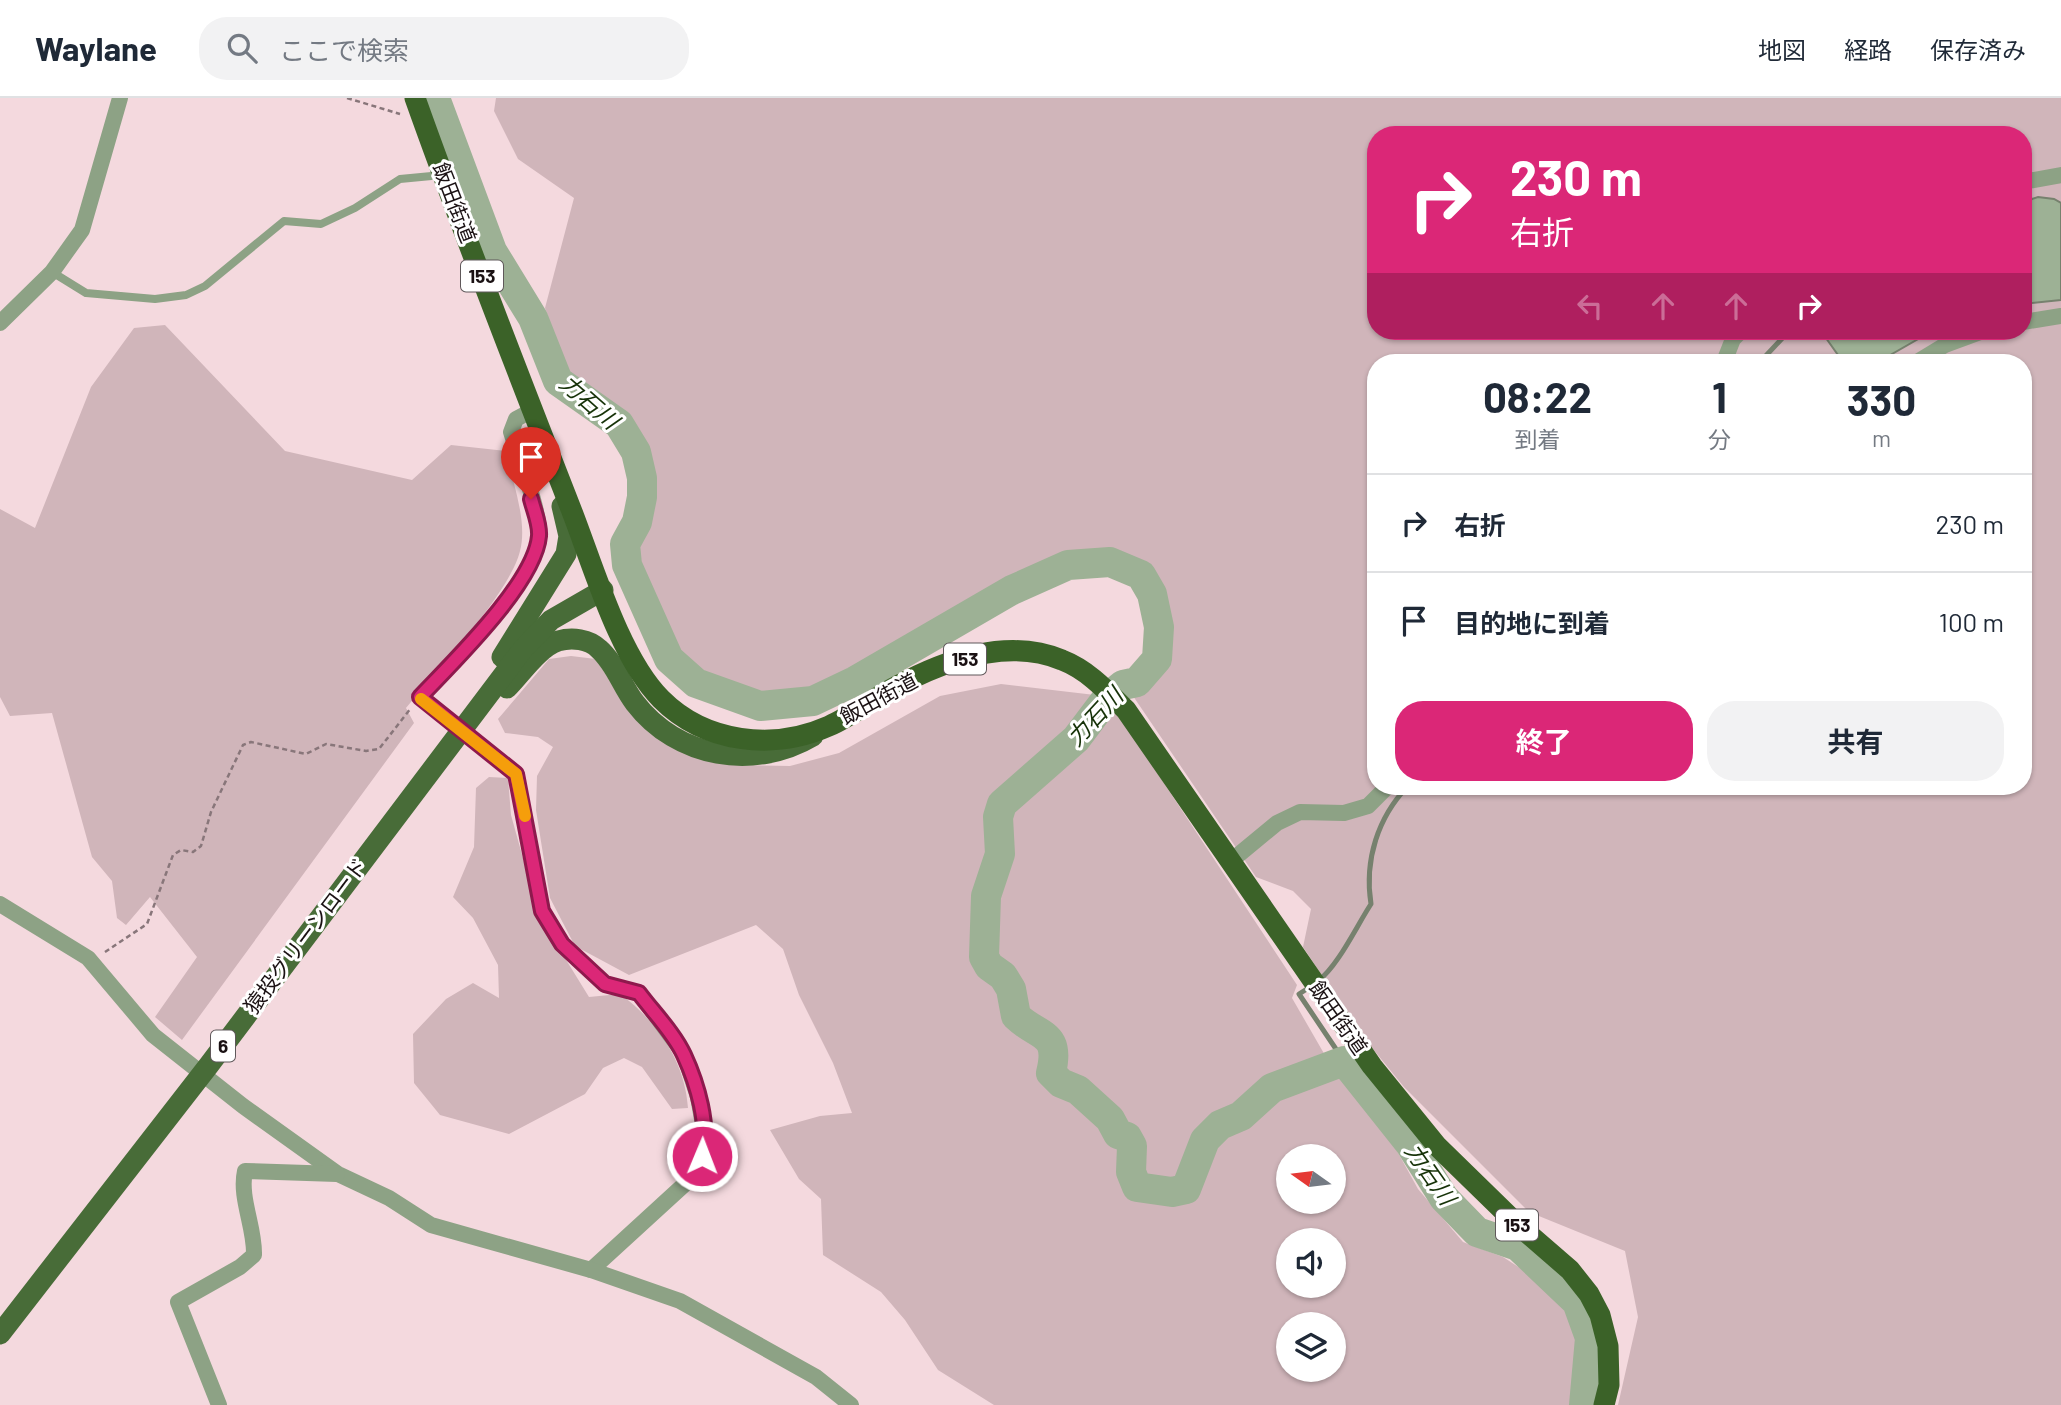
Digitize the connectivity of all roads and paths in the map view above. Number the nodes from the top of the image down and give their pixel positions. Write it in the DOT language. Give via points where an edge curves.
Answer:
graph roads {
  1 [pos="120,98"];
  2 [pos="347,98"];
  3 [pos="415,98"];
  4 [pos="423,120"];
  5 [pos="443,175"];
  6 [pos="2061,175"];
  7 [pos="2032,180"];
  8 [pos="52,272"];
  9 [pos="2061,316"];
  10 [pos="2032,321"];
  11 [pos="0,323"];
  12 [pos="1959,340"];
  13 [pos="1930,354"];
  14 [pos="533,410"];
  15 [pos="549,453"];
  16 [pos="603,590"];
  17 [pos="423,700"];
  18 [pos="830,726"];
  19 [pos="442,754"];
  20 [pos="1379,795"];
  21 [pos="1231,861"];
  22 [pos="0,904"];
  23 [pos="88,958"];
  24 [pos="338,1174"];
  25 [pos="591,1270"];
  26 [pos="0,1334"];
  27 [pos="219,1405"];
  28 [pos="851,1405"];
  29 [pos="1604,1405"];
  1 -- 8 [label="street" via="82,230"];
  2 -- 4 [label="path"];
  3 -- 4 [label="highway, 飯田街道 / 153"];
  4 -- 5 [label="highway, 飯田街道 / 153"];
  5 -- 8 [label="lane" via="400,179 320,224 284,220 205,286 186,295 155,299 86,293"];
  5 -- 14 [label="highway, 飯田街道 / 153"];
  6 -- 7 [label="street"];
  8 -- 11 [label="street"];
  9 -- 10 [label="street"];
  12 -- 13 [label="street"];
  14 -- 15 [label="highway, 飯田街道 / 153"];
  14 -- 17 [label="street" via="516,419 511,432 537,521 537,547 487,624"];
  15 -- 16 [label="highway, 飯田街道 / 153"];
  15 -- 19 [label="main road" via="569,536 566,554"];
  16 -- 18 [label="highway, 飯田街道 / 153" via="640,675 661,700 700,727 735,739 769,741"];
  16 -- 19 [label="main road, 猿投グリーンロード / 6" via="566,608 538,632"];
  17 -- 23 [label="path" via="379,748 366,751 326,744 306,754 251,742 243,745 211,812 201,846 173,855 147,924 100,956"];
  17 -- 25 [label="street" via="516,774 542,911 562,944 605,984 639,993 684,1054 700,1108 706,1141 698,1172"];
  18 -- 19 [label="main road" via="778,754 741,757 708,752 676,738 646,716 597,647 566,639 547,648"];
  18 -- 21 [label="highway, 飯田街道 / 153" via="896,686 966,659 1010,648 1063,660 1105,688 1126,710"];
  19 -- 26 [label="main road, 猿投グリーンロード / 6"];
  20 -- 21 [label="street" via="1368,806 1344,813 1300,812 1277,823"];
  21 -- 29 [label="highway, 飯田街道 / 153" via="1372,1066 1437,1146 1570,1270 1589,1294 1608,1346 1609,1385"];
  22 -- 23 [label="street"];
  23 -- 24 [label="street" via="153,1035"];
  24 -- 25 [label="street" via="431,1225"];
  24 -- 27 [label="street" via="245,1171 254,1255 240,1268 178,1301"];
  25 -- 28 [label="street" via="680,1301 816,1377"];
}
